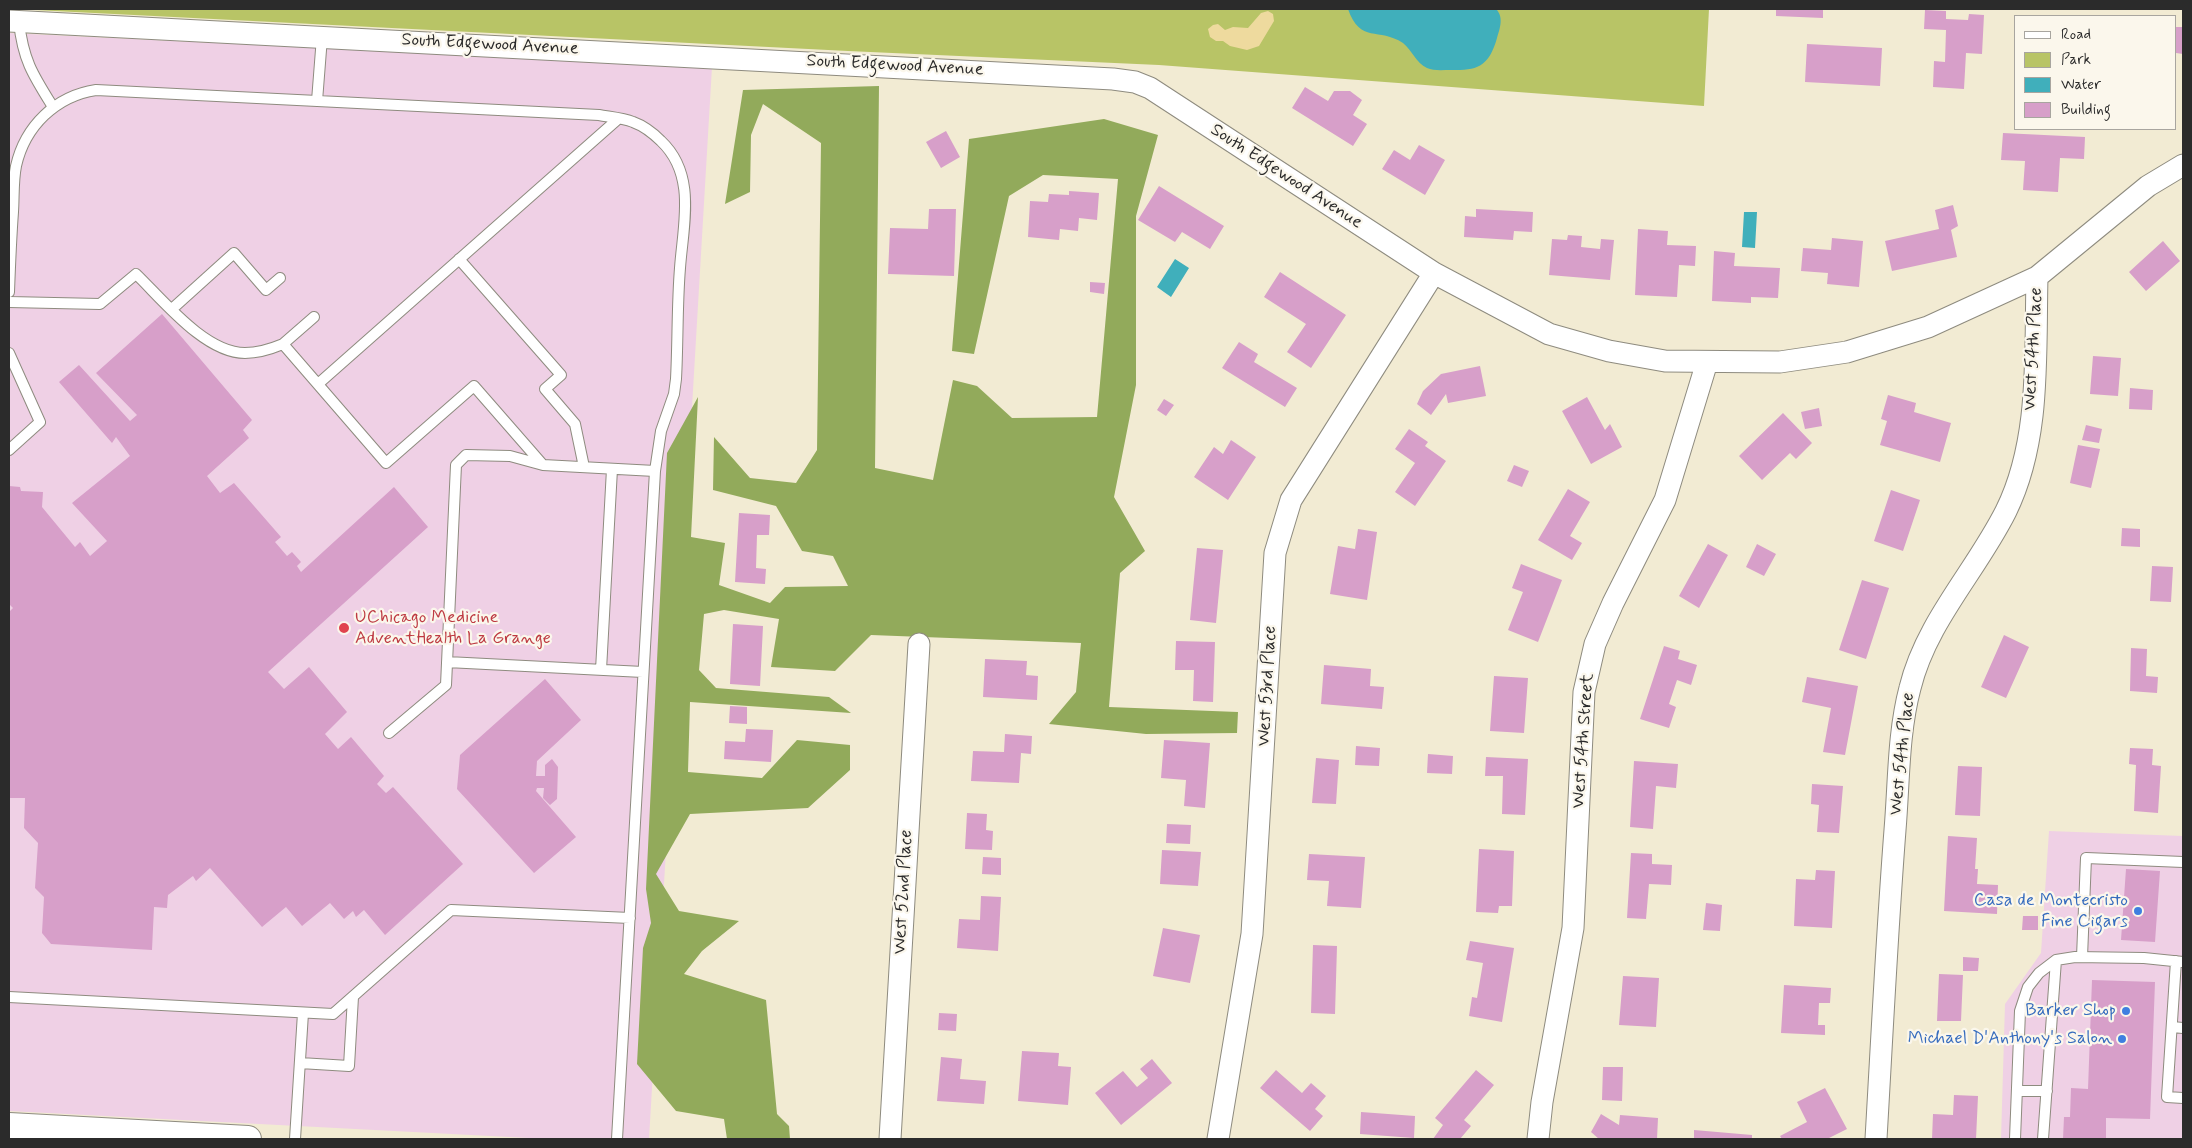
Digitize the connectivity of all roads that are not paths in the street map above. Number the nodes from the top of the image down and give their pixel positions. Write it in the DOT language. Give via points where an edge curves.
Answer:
graph roads {
  1 [pos="22,18"];
  2 [pos="322,37"];
  3 [pos="317,101"];
  4 [pos="53,107"];
  5 [pos="618,118"];
  6 [pos="2183,165"];
  7 [pos="459,259"];
  8 [pos="1434,273"];
  9 [pos="2037,277"];
  10 [pos="280,278"];
  11 [pos="9,292"];
  12 [pos="9,302"];
  13 [pos="172,309"];
  14 [pos="314,317"];
  15 [pos="283,344"];
  16 [pos="9,353"];
  17 [pos="1706,362"];
  18 [pos="318,384"];
  19 [pos="9,450"];
  20 [pos="542,465"];
  21 [pos="584,467"];
  22 [pos="612,469"];
  23 [pos="655,471"];
  24 [pos="919,644"];
  25 [pos="447,662"];
  26 [pos="601,670"];
  27 [pos="643,672"];
  28 [pos="388,733"];
  29 [pos="2183,862"];
  30 [pos="630,918"];
  31 [pos="2082,957"];
  32 [pos="2056,960"];
  33 [pos="2180,962"];
  34 [pos="9,997"];
  35 [pos="353,997"];
  36 [pos="304,1012"];
  37 [pos="2172,1027"];
  38 [pos="2183,1028"];
  39 [pos="300,1063"];
  40 [pos="2017,1091"];
  41 [pos="2047,1091"];
  42 [pos="2183,1098"];
  43 [pos="9,1126"];
  44 [pos="248,1139"];
  45 [pos="295,1139"];
  46 [pos="618,1139"];
  47 [pos="890,1139"];
  48 [pos="1218,1139"];
  49 [pos="1538,1139"];
  50 [pos="1876,1139"];
  51 [pos="2015,1139"];
  52 [pos="2043,1139"];
  1 -- 2 [label="street, South Edgewood Avenue"];
  1 -- 4 [label="lane" via="21,44 26,62"];
  2 -- 3 [label="lane"];
  2 -- 8 [label="street, South Edgewood Avenue" via="1113,78 1135,82 1150,88"];
  3 -- 4 [label="lane" via="96,90 82,92"];
  3 -- 5 [label="lane"];
  4 -- 11 [label="lane" via="26,139 16,168"];
  5 -- 7 [label="lane"];
  5 -- 23 [label="lane" via="646,128 669,149 684,177 686,199 676,379 660,431"];
  6 -- 9 [label="street, South Edgewood Avenue" via="2148,186"];
  7 -- 18 [label="lane"];
  7 -- 21 [label="lane" via="561,375 545,389 576,424"];
  8 -- 17 [label="street, South Edgewood Avenue" via="1549,334 1609,352"];
  8 -- 48 [label="street, West 53rd Place" via="1291,500 1276,553 1252,934"];
  9 -- 17 [label="street, South Edgewood Avenue" via="1928,327 1847,352 1780,362"];
  9 -- 50 [label="street, West 54th Place" via="2034,398 2021,473 2006,511 1938,620 1921,654 1904,719"];
  10 -- 13 [label="lane" via="266,290 234,253"];
  12 -- 13 [label="lane" via="100,304 136,274"];
  13 -- 15 [label="lane" via="215,345 245,353 265,351"];
  14 -- 15 [label="lane"];
  15 -- 18 [label="lane"];
  16 -- 19 [label="lane" via="40,422"];
  17 -- 49 [label="street, West 54th Street" via="1665,500 1595,644 1584,692 1573,928"];
  18 -- 20 [label="lane" via="386,463 474,386"];
  20 -- 21 [label="lane"];
  20 -- 25 [label="lane" via="510,456 466,455 456,465"];
  21 -- 22 [label="lane"];
  22 -- 23 [label="lane"];
  22 -- 26 [label="lane"];
  23 -- 27 [label="lane"];
  24 -- 47 [label="street, West 52nd Place"];
  25 -- 26 [label="lane"];
  25 -- 28 [label="lane" via="446,685"];
  26 -- 27 [label="lane"];
  27 -- 30 [label="lane"];
  29 -- 31 [label="lane" via="2086,858"];
  30 -- 35 [label="lane" via="451,910"];
  30 -- 46 [label="lane"];
  31 -- 32 [label="lane"];
  31 -- 33 [label="lane"];
  32 -- 40 [label="lane" via="2028,987 2020,1011"];
  32 -- 41 [label="lane"];
  33 -- 37 [label="lane"];
  34 -- 36 [label="lane"];
  35 -- 36 [label="lane" via="333,1014"];
  35 -- 39 [label="lane" via="349,1066"];
  36 -- 39 [label="lane"];
  37 -- 38 [label="lane"];
  37 -- 42 [label="lane" via="2167,1097"];
  39 -- 45 [label="lane"];
  40 -- 41 [label="lane"];
  40 -- 51 [label="lane"];
  41 -- 52 [label="lane"];
  43 -- 44 [label="street"];
}
